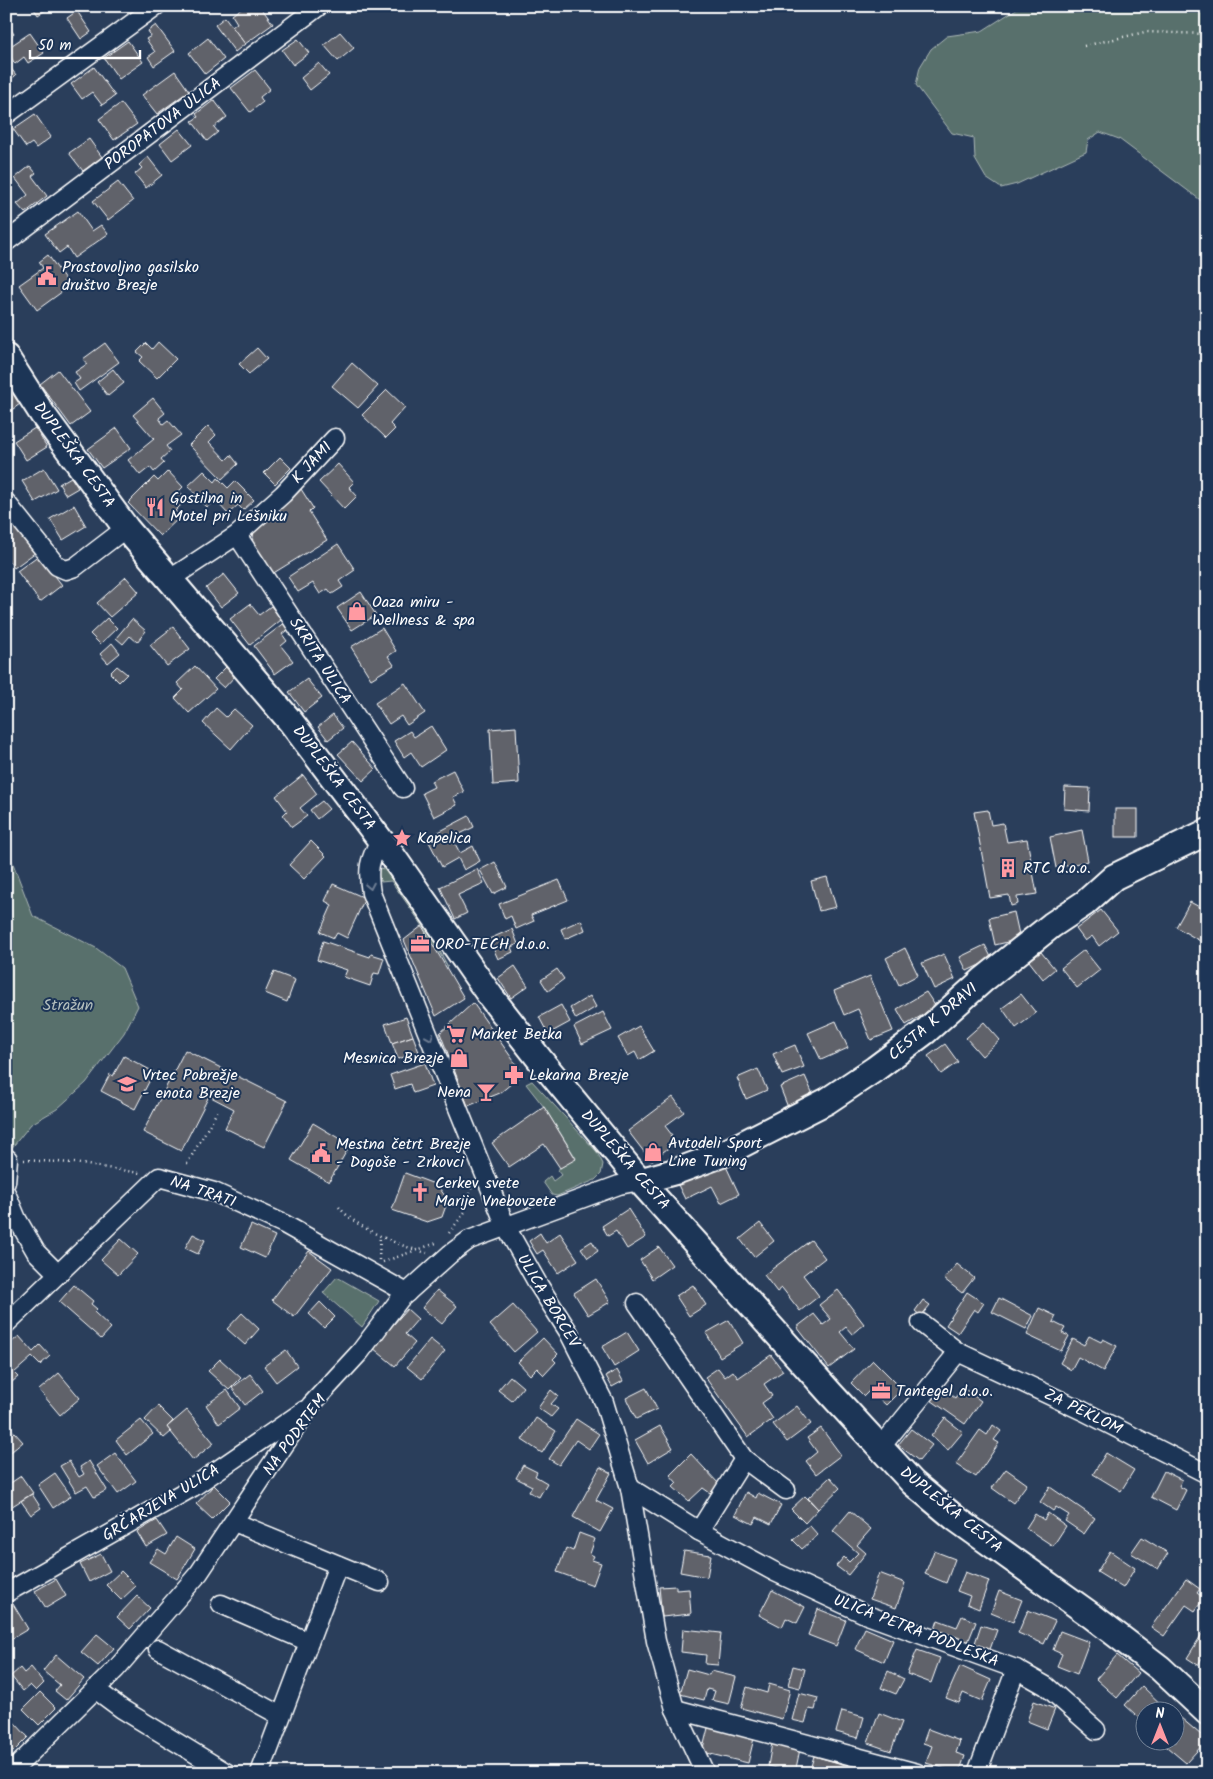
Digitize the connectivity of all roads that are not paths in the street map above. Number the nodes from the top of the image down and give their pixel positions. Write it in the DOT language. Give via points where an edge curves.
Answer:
graph roads {
  1 [pos="156,6"];
  2 [pos="319,6"];
  3 [pos="6,115"];
  4 [pos="6,242"];
  5 [pos="6,357"];
  6 [pos="335,438"];
  7 [pos="6,502"];
  8 [pos="126,528"];
  9 [pos="237,535"];
  10 [pos="170,579"];
  11 [pos="403,788"];
  12 [pos="1207,832"];
  13 [pos="380,840"];
  14 [pos="8,1160"];
  15 [pos="640,1181"];
  16 [pos="6,1182"];
  17 [pos="6,1193"];
  18 [pos="506,1227"];
  19 [pos="58,1274"];
  20 [pos="407,1293"];
  21 [pos="637,1303"];
  22 [pos="921,1323"];
  23 [pos="6,1324"];
  24 [pos="958,1352"];
  25 [pos="312,1405"];
  26 [pos="880,1448"];
  27 [pos="744,1459"];
  28 [pos="1207,1474"];
  29 [pos="630,1488"];
  30 [pos="786,1490"];
  31 [pos="234,1522"];
  32 [pos="699,1531"];
  33 [pos="338,1565"];
  34 [pos="380,1582"];
  35 [pos="6,1593"];
  36 [pos="221,1604"];
  37 [pos="309,1642"];
  38 [pos="158,1649"];
  39 [pos="1016,1669"];
  40 [pos="95,1690"];
  41 [pos="675,1708"];
  42 [pos="1207,1712"];
  43 [pos="281,1716"];
  44 [pos="1096,1730"];
  45 [pos="10,1773"];
  46 [pos="227,1773"];
  47 [pos="260,1773"];
  48 [pos="705,1773"];
  49 [pos="917,1773"];
  50 [pos="977,1773"];
  1 -- 3 [label="street"];
  2 -- 4 [label="street, POROPATOVA ULICA"];
  5 -- 8 [label="street, DUPLEŠKA CESTA"];
  6 -- 9 [label="street, K JAMI" via="283,494"];
  7 -- 8 [label="street" via="58,566 66,570 75,568"];
  8 -- 10 [label="street, DUPLEŠKA CESTA"];
  9 -- 10 [label="street, K JAMI"];
  9 -- 11 [label="street, SKRITA ULICA"];
  10 -- 13 [label="street, DUPLEŠKA CESTA" via="291,722"];
  12 -- 15 [label="street, CESTA K DRAVI" via="1114,877 1085,903 983,980 926,1031 826,1101 723,1154"];
  13 -- 15 [label="street, DUPLEŠKA CESTA" via="491,997"];
  13 -- 18 [label="street, ULICA BORCEV, one-way" via="369,865 371,892"];
  14 -- 16 [label="street"];
  15 -- 18 [label="street, NA PODRTEM" via="618,1185"];
  15 -- 26 [label="street, DUPLEŠKA CESTA"];
  17 -- 19 [label="street" via="36,1252"];
  18 -- 20 [label="street, NA PODRTEM" via="469,1240"];
  18 -- 29 [label="street, ULICA BORCEV" via="568,1331 604,1402"];
  19 -- 20 [label="street, NA TRATI" via="159,1177 214,1192 284,1224"];
  19 -- 23 [label="street, NA TRATI"];
  20 -- 25 [label="street, NA PODRTEM"];
  21 -- 27 [label="street"];
  22 -- 24 [label="street, ZA PEKLOM"];
  24 -- 26 [label="street"];
  24 -- 28 [label="street, ZA PEKLOM"];
  25 -- 31 [label="street, NA PODRTEM"];
  25 -- 35 [label="street, GRČARJEVA ULICA" via="193,1487"];
  26 -- 42 [label="street, DUPLEŠKA CESTA" via="934,1500 1145,1656"];
  27 -- 30 [label="street"];
  27 -- 32 [label="street"];
  29 -- 32 [label="street, ULICA PETRA PODLESKA"];
  29 -- 41 [label="street, ULICA BORCEV" via="656,1641"];
  31 -- 33 [label="street"];
  31 -- 40 [label="street, NA PODRTEM" via="199,1573"];
  32 -- 39 [label="street, ULICA PETRA PODLESKA" via="775,1572 867,1615"];
  33 -- 34 [label="street"];
  33 -- 37 [label="street"];
  36 -- 37 [label="street"];
  37 -- 43 [label="street"];
  38 -- 43 [label="street"];
  39 -- 44 [label="street, ULICA PETRA PODLESKA" via="1046,1686"];
  39 -- 50 [label="street"];
  40 -- 45 [label="street, NA PODRTEM"];
  40 -- 46 [label="street"];
  41 -- 48 [label="street, ULICA BORCEV"];
  41 -- 49 [label="street"];
  43 -- 47 [label="street"];
}
